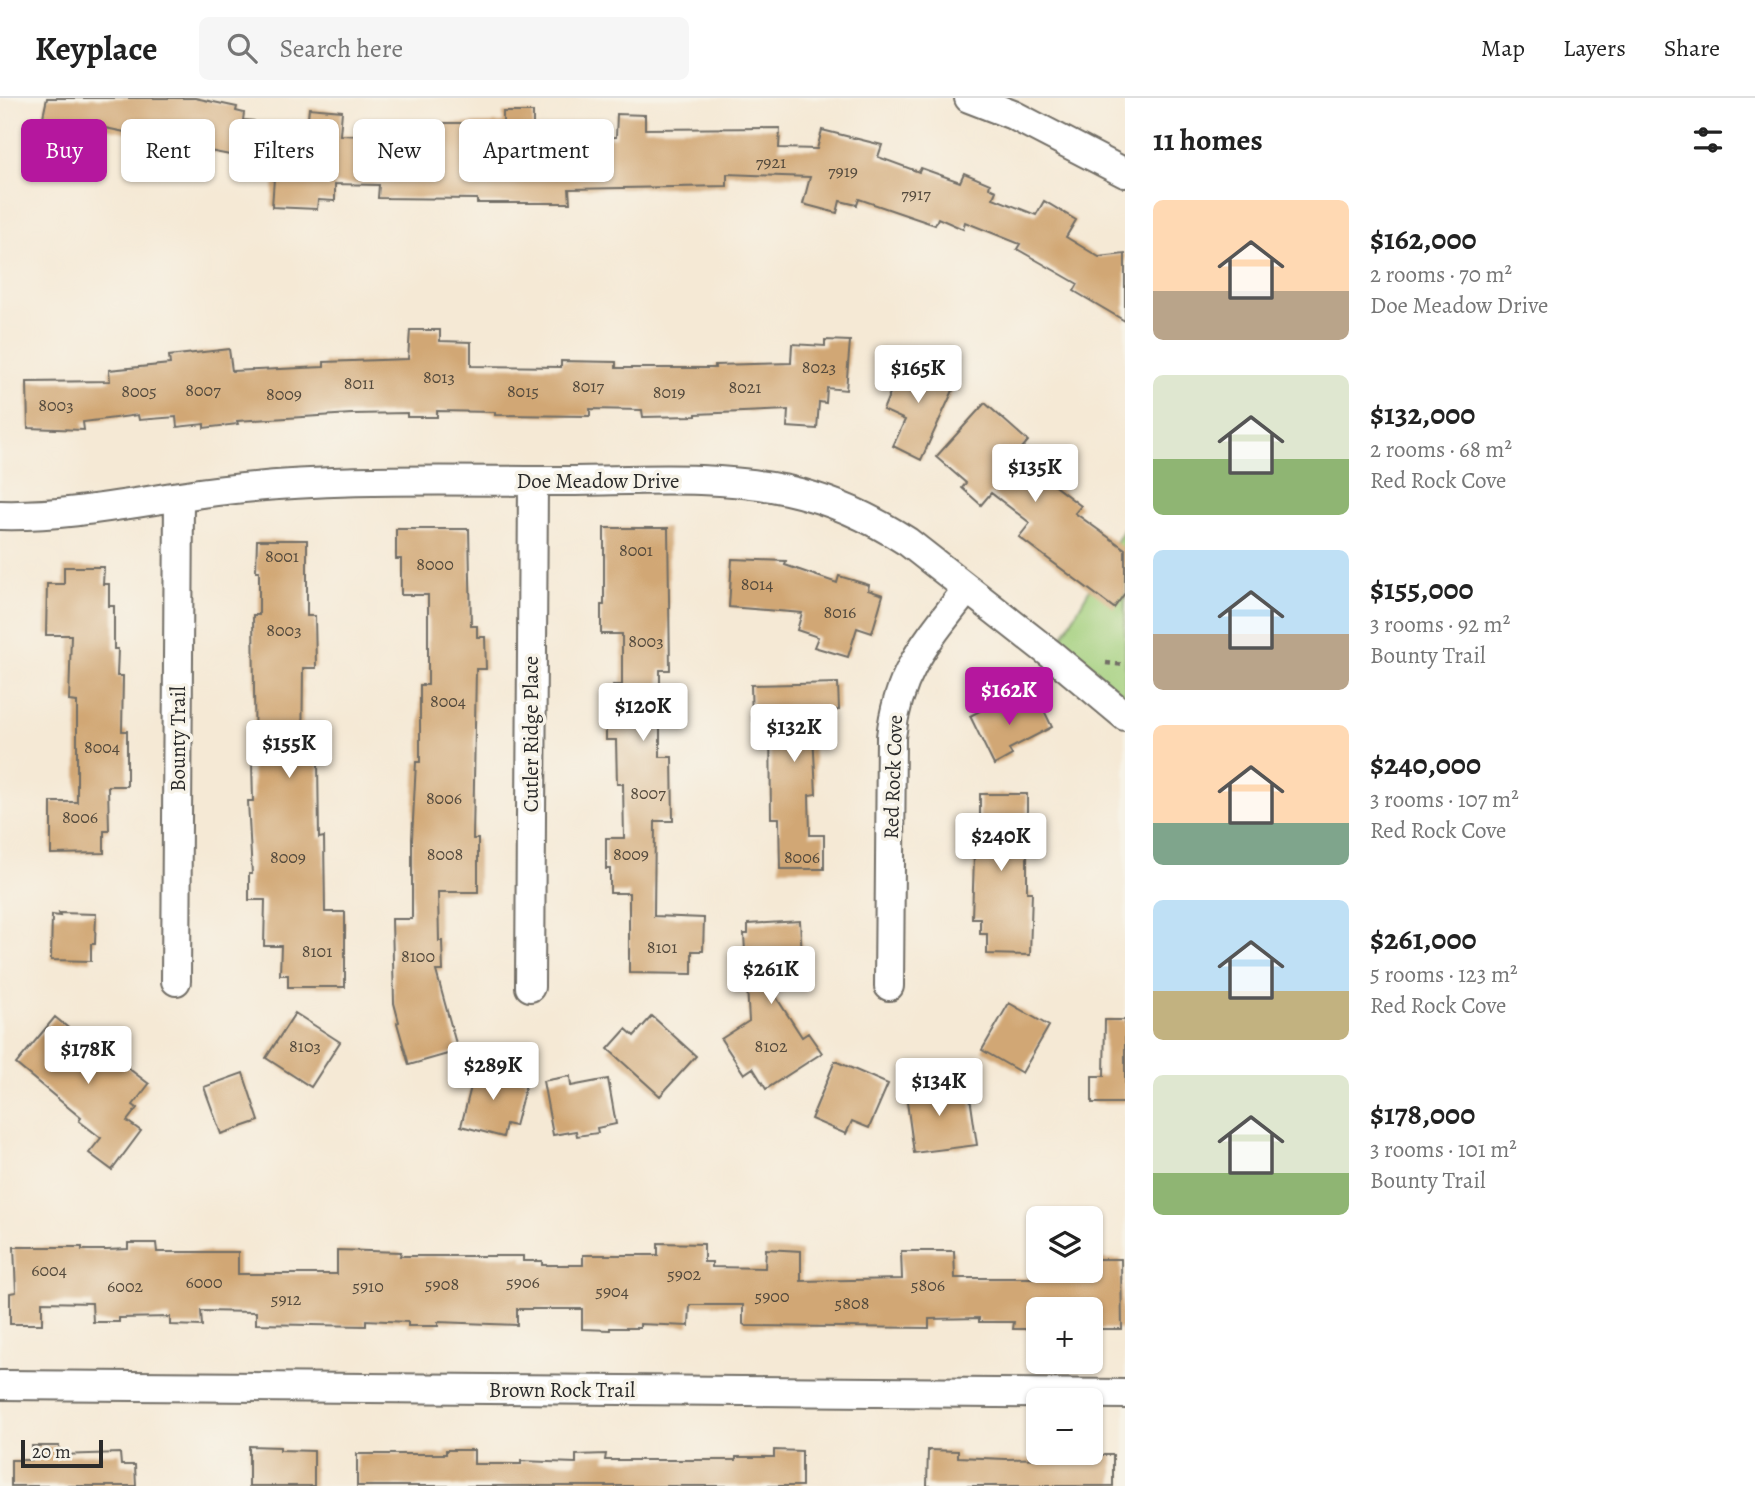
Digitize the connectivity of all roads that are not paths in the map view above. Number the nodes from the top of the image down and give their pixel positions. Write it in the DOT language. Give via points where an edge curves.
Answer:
graph roads {
  1 [pos="969,98"];
  2 [pos="1125,173"];
  3 [pos="533,481"];
  4 [pos="179,497"];
  5 [pos="0,515"];
  6 [pos="967,589"];
  7 [pos="1125,716"];
  8 [pos="176,981"];
  9 [pos="890,986"];
  10 [pos="530,987"];
  11 [pos="0,1385"];
  12 [pos="1125,1394"];
  1 -- 2 [label="street" via="1023,120"];
  3 -- 4 [label="street, Doe Meadow Drive" via="309,483"];
  3 -- 6 [label="street, Doe Meadow Drive" via="709,481 786,490 883,525"];
  3 -- 10 [label="street, Cutler Ridge Place"];
  4 -- 5 [label="street, Doe Meadow Drive"];
  4 -- 8 [label="street, Bounty Trail"];
  6 -- 7 [label="street, Doe Meadow Drive"];
  6 -- 9 [label="street, Red Rock Cove" via="914,660 894,712"];
  11 -- 12 [label="street, Brown Rock Trail"];
}
